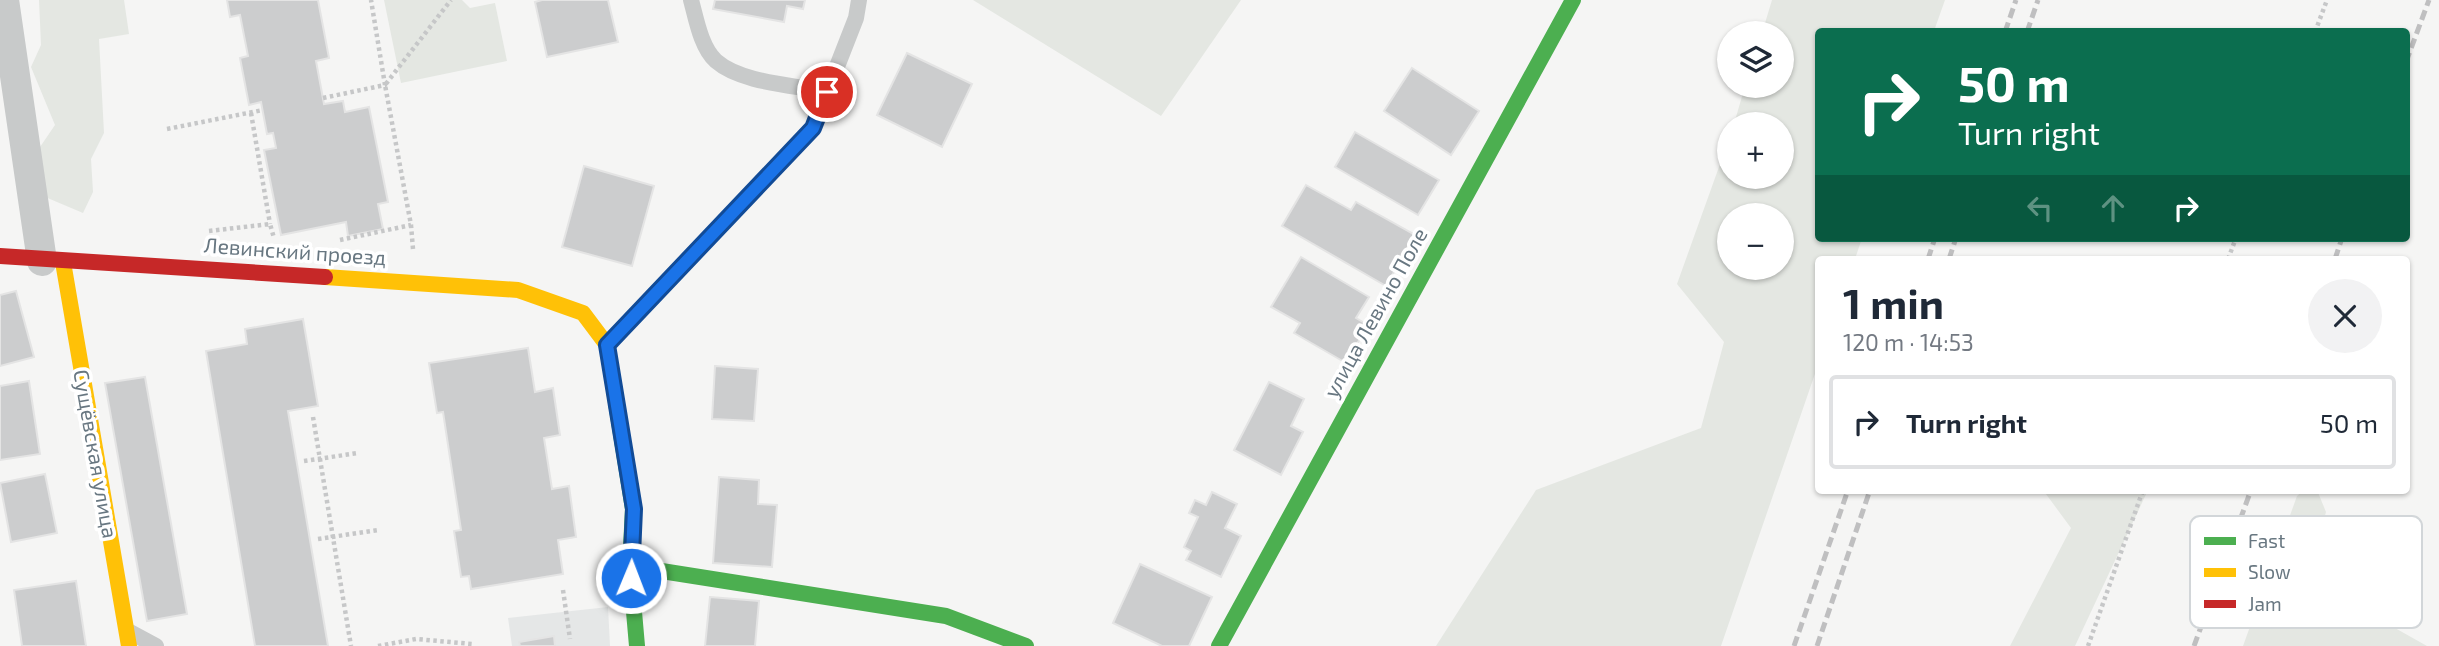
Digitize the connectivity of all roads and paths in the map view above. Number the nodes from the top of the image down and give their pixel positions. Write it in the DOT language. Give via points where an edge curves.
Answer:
graph roads {
  1 [pos="4,0"];
  2 [pos="371,0"];
  3 [pos="451,0"];
  4 [pos="691,0"];
  5 [pos="859,0"];
  6 [pos="1573,0"];
  7 [pos="2327,0"];
  8 [pos="2316,28"];
  9 [pos="385,85"];
  10 [pos="827,92"];
  11 [pos="323,98"];
  12 [pos="263,110"];
  13 [pos="251,113"];
  14 [pos="167,129"];
  15 [pos="270,224"];
  16 [pos="204,232"];
  17 [pos="287,240"];
  18 [pos="338,241"];
  19 [pos="0,256"];
  20 [pos="52,261"];
  21 [pos="607,345"];
  22 [pos="313,417"];
  23 [pos="358,453"];
  24 [pos="320,459"];
  25 [pos="304,461"];
  26 [pos="2142,494"];
  27 [pos="378,530"];
  28 [pos="333,537"];
  29 [pos="318,539"];
  30 [pos="630,566"];
  31 [pos="563,590"];
  32 [pos="127,638"];
  33 [pos="570,639"];
  34 [pos="472,644"];
  35 [pos="156,646"];
  36 [pos="351,646"];
  37 [pos="378,646"];
  38 [pos="637,646"];
  39 [pos="1026,646"];
  40 [pos="1219,646"];
  41 [pos="2088,646"];
  1 -- 20 [label="street, Сущёвская улица"];
  2 -- 9 [label="path"];
  3 -- 9 [label="path"];
  4 -- 10 [label="lane" via="714,60 740,75"];
  5 -- 10 [label="lane"];
  6 -- 40 [label="street, улица Левино Поле"];
  7 -- 8 [label="path"];
  9 -- 11 [label="path"];
  9 -- 18 [label="path" via="411,225"];
  10 -- 21 [label="lane" via="813,128"];
  12 -- 13 [label="path"];
  13 -- 14 [label="path"];
  13 -- 15 [label="path"];
  15 -- 16 [label="path"];
  15 -- 17 [label="path" via="274,239"];
  19 -- 20 [label="street, Левинский проезд"];
  20 -- 21 [label="street, Левинский проезд" via="518,289 583,313"];
  20 -- 32 [label="street, Сущёвская улица"];
  21 -- 30 [label="street" via="634,509"];
  22 -- 24 [label="path"];
  23 -- 24 [label="path"];
  24 -- 25 [label="path"];
  24 -- 28 [label="path"];
  26 -- 41 [label="path"];
  27 -- 28 [label="path"];
  28 -- 29 [label="path"];
  28 -- 36 [label="path"];
  30 -- 38 [label="street"];
  30 -- 39 [label="street" via="946,616"];
  31 -- 33 [label="path"];
  32 -- 35 [label="lane"];
  34 -- 37 [label="path" via="416,639"];
}
